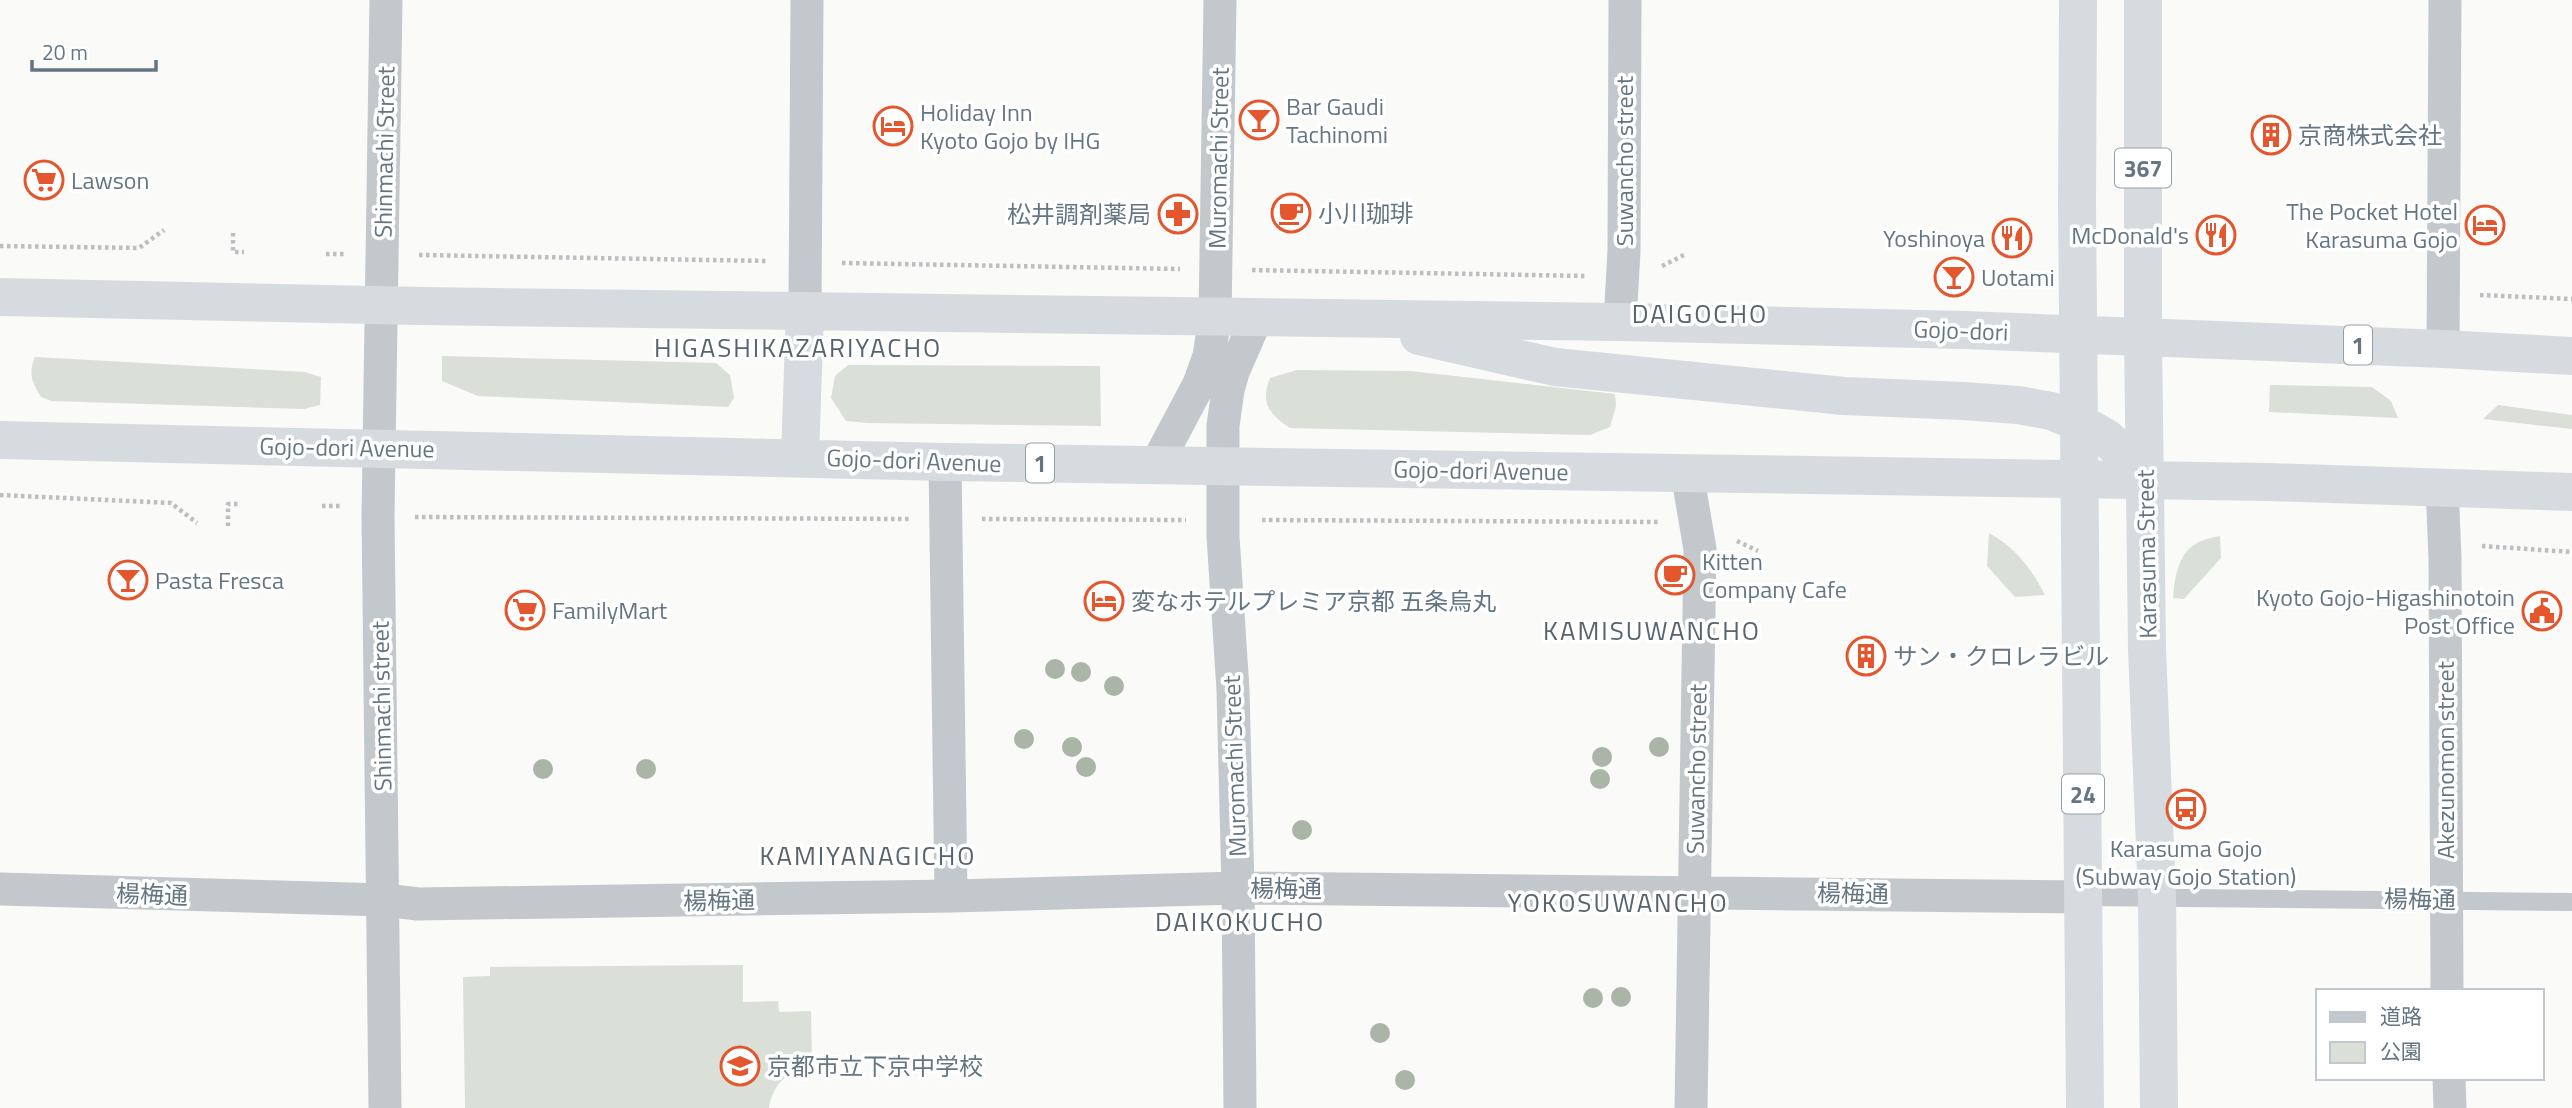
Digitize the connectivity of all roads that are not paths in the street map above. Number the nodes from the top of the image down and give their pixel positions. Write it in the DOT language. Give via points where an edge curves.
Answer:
graph roads {
  1 [pos="386,0"];
  2 [pos="807,0"];
  3 [pos="1220,0"];
  4 [pos="1625,0"];
  5 [pos="2078,0"];
  6 [pos="2143,0"];
  7 [pos="2445,0"];
  8 [pos="0,296"];
  9 [pos="383,304"];
  10 [pos="804,311"];
  11 [pos="1215,317"];
  12 [pos="1257,317"];
  13 [pos="1349,320"];
  14 [pos="1620,322"];
  15 [pos="2079,335"];
  16 [pos="2143,337"];
  17 [pos="2443,349"];
  18 [pos="2572,356"];
  19 [pos="2080,423"];
  20 [pos="0,440"];
  21 [pos="380,448"];
  22 [pos="800,457"];
  23 [pos="945,461"];
  24 [pos="1156,465"];
  25 [pos="1223,466"];
  26 [pos="1687,473"];
  27 [pos="2080,480"];
  28 [pos="2145,481"];
  29 [pos="2442,486"];
  30 [pos="2572,492"];
  31 [pos="1238,888"];
  32 [pos="0,889"];
  33 [pos="1694,891"];
  34 [pos="951,896"];
  35 [pos="2084,897"];
  36 [pos="2157,897"];
  37 [pos="2445,899"];
  38 [pos="385,900"];
  39 [pos="2572,902"];
  40 [pos="2447,989"];
  41 [pos="2449,1080"];
  42 [pos="385,1108"];
  43 [pos="1240,1108"];
  44 [pos="1690,1108"];
  45 [pos="2085,1108"];
  46 [pos="2159,1108"];
  47 [pos="2450,1108"];
  1 -- 9 [label="street, Shinmachi Street"];
  2 -- 10 [label="street"];
  3 -- 11 [label="street, Muromachi Street"];
  4 -- 14 [label="street, Suwancho street"];
  5 -- 15 [label="highway"];
  6 -- 16 [label="highway, Karasuma Street / 367"];
  7 -- 17 [label="street"];
  8 -- 9 [label="highway, 1"];
  9 -- 10 [label="highway, 1"];
  9 -- 21 [label="street, Shinmachi street"];
  10 -- 11 [label="highway, 1"];
  10 -- 22 [label="highway"];
  11 -- 12 [label="highway, 1"];
  11 -- 24 [label="street" via="1199,384"];
  12 -- 13 [label="highway, 1"];
  12 -- 25 [label="street" via="1228,390"];
  13 -- 14 [label="highway, Gojo-dori / 1"];
  13 -- 19 [label="highway" via="1555,367 1844,396 2018,405"];
  14 -- 15 [label="highway, Gojo-dori / 1"];
  15 -- 16 [label="highway, Gojo-dori / 1"];
  15 -- 19 [label="highway, 24"];
  16 -- 17 [label="highway, Gojo-dori / 1"];
  16 -- 28 [label="highway, Karasuma Street"];
  17 -- 18 [label="highway, Gojo-dori / 1"];
  19 -- 27 [label="highway, 24"];
  19 -- 28 [label="highway" via="2132,460"];
  20 -- 21 [label="highway, Gojo-dori Avenue / 1"];
  21 -- 22 [label="highway, Gojo-dori Avenue / 1"];
  21 -- 38 [label="street, Shinmachi street"];
  22 -- 23 [label="highway, Gojo-dori Avenue / 1"];
  23 -- 24 [label="highway, Gojo-dori Avenue / 1"];
  23 -- 34 [label="street"];
  24 -- 25 [label="highway, Gojo-dori Avenue / 1"];
  25 -- 26 [label="highway, Gojo-dori Avenue / 1"];
  25 -- 31 [label="street, Muromachi Street"];
  26 -- 27 [label="highway, Gojo-dori Avenue / 1"];
  26 -- 33 [label="street, Suwancho street" via="1700,549"];
  27 -- 28 [label="highway, 1"];
  27 -- 35 [label="highway, 24"];
  28 -- 29 [label="highway, 1"];
  28 -- 36 [label="highway, Karasuma Street"];
  29 -- 30 [label="highway, 1"];
  29 -- 37 [label="street, Akezunomon street"];
  31 -- 33 [label="street, 楊梅通"];
  31 -- 34 [label="street, 楊梅通"];
  31 -- 43 [label="street, Muromachi Street"];
  32 -- 38 [label="street, 楊梅通"];
  33 -- 35 [label="street, 楊梅通"];
  33 -- 44 [label="street, Suwancho street"];
  34 -- 38 [label="street, 楊梅通" via="418,904"];
  35 -- 36 [label="lane, 楊梅通"];
  35 -- 45 [label="highway, 24"];
  36 -- 37 [label="lane, 楊梅通"];
  36 -- 46 [label="highway, Karasuma Street"];
  37 -- 39 [label="lane, 楊梅通"];
  37 -- 40 [label="street, Akezunomon street"];
  38 -- 42 [label="street, Shinmachi street"];
  41 -- 47 [label="street"];
}
